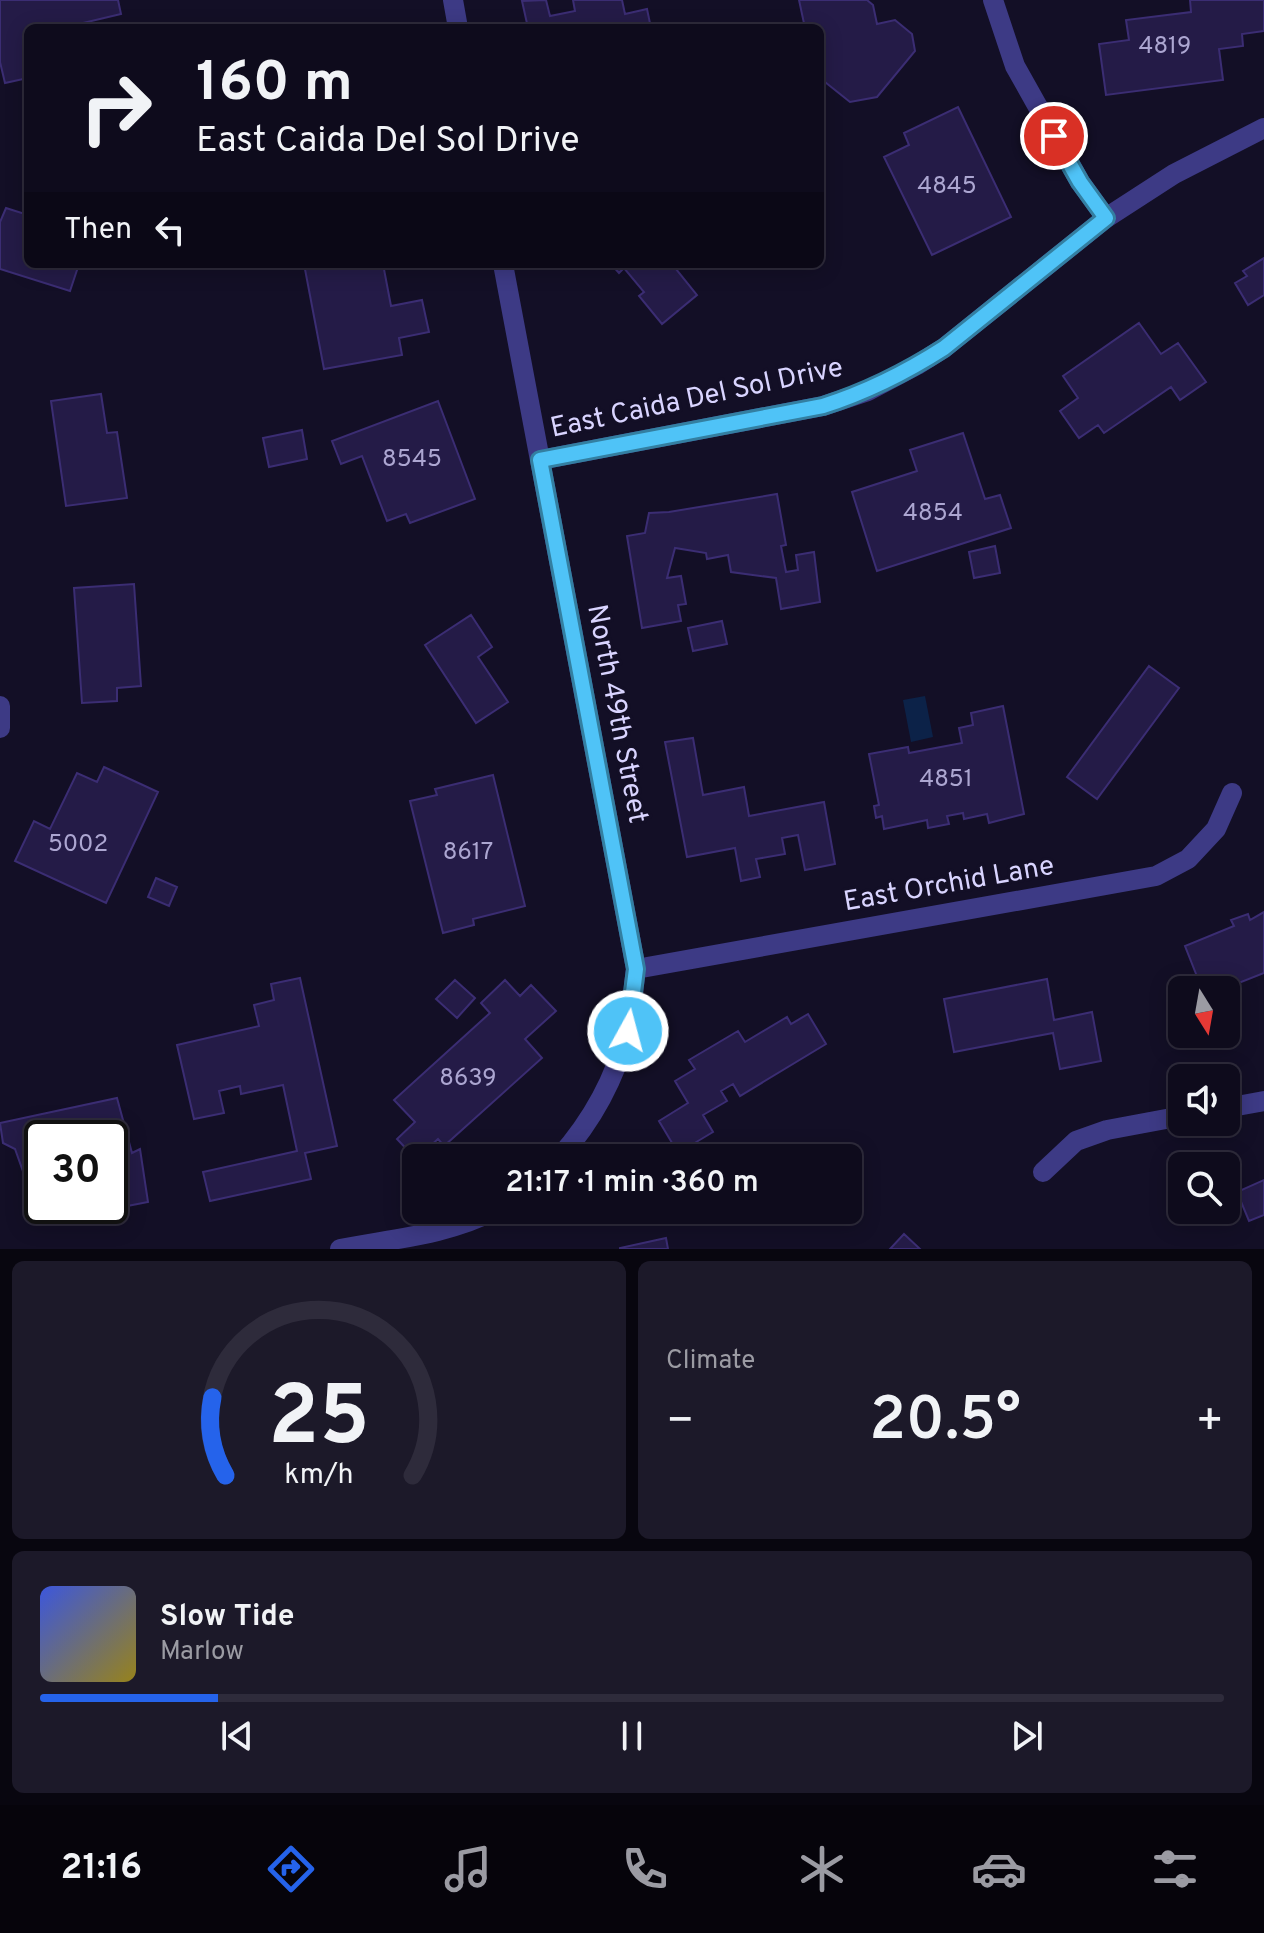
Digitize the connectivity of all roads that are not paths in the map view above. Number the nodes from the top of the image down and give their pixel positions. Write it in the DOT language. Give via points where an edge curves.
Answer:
graph roads {
  1 [pos="453,0"];
  2 [pos="993,0"];
  3 [pos="457,24"];
  4 [pos="1264,128"];
  5 [pos="1106,218"];
  6 [pos="504,268"];
  7 [pos="540,460"];
  8 [pos="0,706"];
  9 [pos="0,728"];
  10 [pos="1232,793"];
  11 [pos="636,969"];
  12 [pos="1264,1101"];
  13 [pos="1240,1105"];
  14 [pos="1168,1119"];
  15 [pos="571,1144"];
  16 [pos="1043,1172"];
  17 [pos="463,1224"];
  18 [pos="340,1249"];
  1 -- 3 [label="street"];
  2 -- 5 [label="street" via="1015,66"];
  4 -- 5 [label="street, East Caida Del Sol Drive" via="1174,174"];
  5 -- 7 [label="street, East Caida Del Sol Drive" via="944,348 868,391 823,406"];
  6 -- 7 [label="street, North 49th Street"];
  7 -- 11 [label="street, North 49th Street"];
  8 -- 9 [label="street"];
  10 -- 11 [label="street, East Orchid Lane" via="1216,829 1188,859 1156,876"];
  11 -- 15 [label="street, North 49th Street" via="628,1031 607,1088"];
  12 -- 13 [label="street"];
  14 -- 16 [label="street" via="1076,1141"];
  17 -- 18 [label="street"];
}
